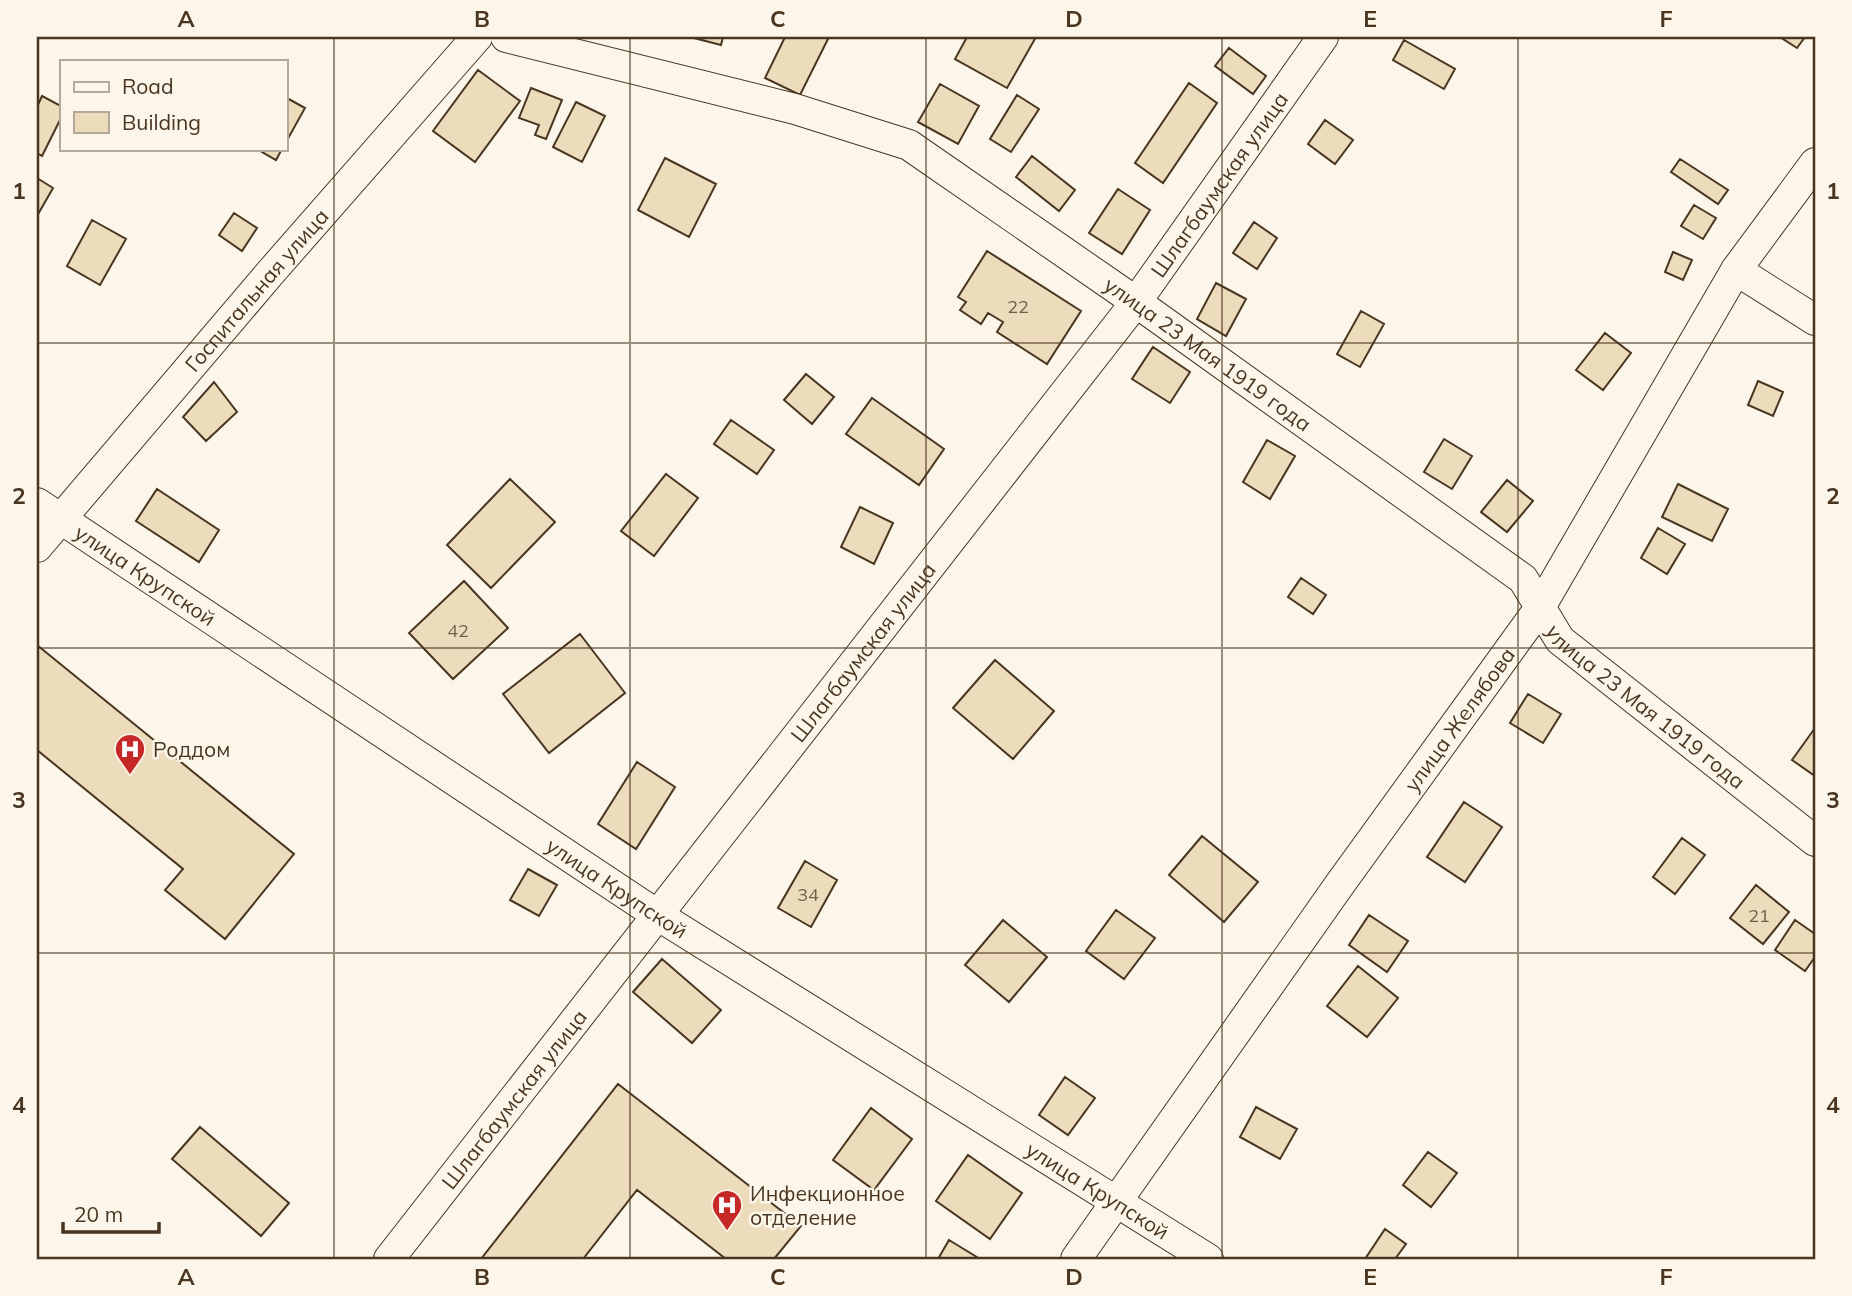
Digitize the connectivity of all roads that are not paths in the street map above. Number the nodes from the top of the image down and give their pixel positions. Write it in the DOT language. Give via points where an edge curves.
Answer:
graph roads {
  1 [pos="477,37"];
  2 [pos="506,37"];
  3 [pos="1323,37"];
  4 [pos="1815,163"];
  5 [pos="1736,270"];
  6 [pos="1136,302"];
  7 [pos="1815,320"];
  8 [pos="49,511"];
  9 [pos="37,547"];
  10 [pos="1539,609"];
  11 [pos="1815,841"];
  12 [pos="659,916"];
  13 [pos="1117,1200"];
  14 [pos="390,1259"];
  15 [pos="1076,1259"];
  16 [pos="1208,1259"];
  1 -- 8 [label="street, Госпитальная улица" via="271,272"];
  2 -- 6 [label="street, улица 23 Мая 1919 года" via="795,109 909,145"];
  3 -- 6 [label="street, Шлагбаумская улица"];
  4 -- 5 [label="street, улица Желябова"];
  5 -- 7 [label="street"];
  5 -- 10 [label="street, улица Желябова"];
  6 -- 10 [label="street, улица 23 Мая 1919 года" via="1523,579"];
  6 -- 12 [label="street, Шлагбаумская улица"];
  8 -- 9 [label="street, Госпитальная улица"];
  8 -- 12 [label="street, улица Крупской"];
  10 -- 11 [label="street, улица 23 Мая 1919 года" via="1560,640"];
  10 -- 13 [label="street, улица Желябова"];
  12 -- 13 [label="street, улица Крупской"];
  12 -- 14 [label="street, Шлагбаумская улица"];
  13 -- 15 [label="street, улица Желябова"];
  13 -- 16 [label="street, улица Крупской"];
}
